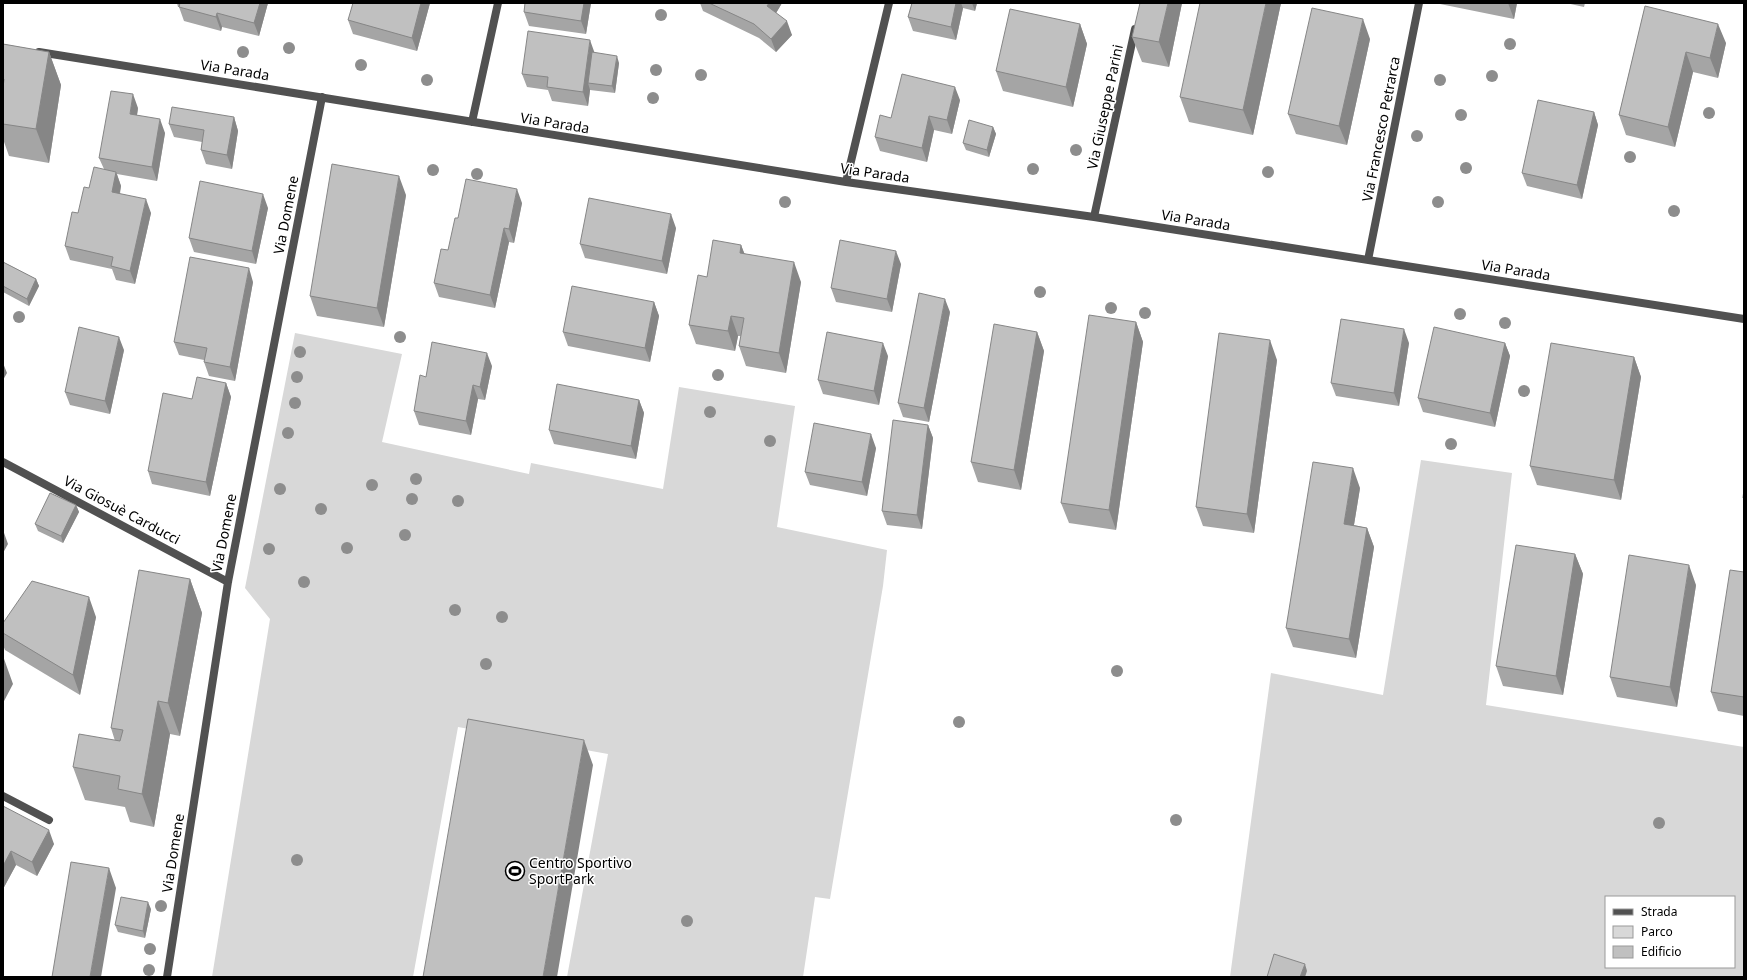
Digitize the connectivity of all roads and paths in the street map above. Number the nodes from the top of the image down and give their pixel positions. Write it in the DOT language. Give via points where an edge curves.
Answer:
graph roads {
  1 [pos="498,3"];
  2 [pos="889,3"];
  3 [pos="1419,3"];
  4 [pos="1138,18"];
  5 [pos="34,51"];
  6 [pos="322,97"];
  7 [pos="472,122"];
  8 [pos="846,182"];
  9 [pos="1094,217"];
  10 [pos="1368,260"];
  11 [pos="1744,319"];
  12 [pos="3,462"];
  13 [pos="228,582"];
  14 [pos="3,796"];
  15 [pos="49,820"];
  16 [pos="167,977"];
  1 -- 7 [label="street"];
  2 -- 8 [label="street"];
  3 -- 10 [label="street, Via Francesco Petrarca"];
  4 -- 9 [label="street, Via Giuseppe Parini"];
  5 -- 6 [label="street, Via Parada"];
  6 -- 7 [label="street, Via Parada"];
  6 -- 13 [label="street, Via Domene"];
  7 -- 8 [label="street, Via Parada"];
  8 -- 9 [label="street, Via Parada"];
  9 -- 10 [label="street, Via Parada"];
  10 -- 11 [label="street, Via Parada"];
  12 -- 13 [label="street, Via Giosuè Carducci"];
  13 -- 16 [label="street, Via Domene"];
  14 -- 15 [label="street"];
}
